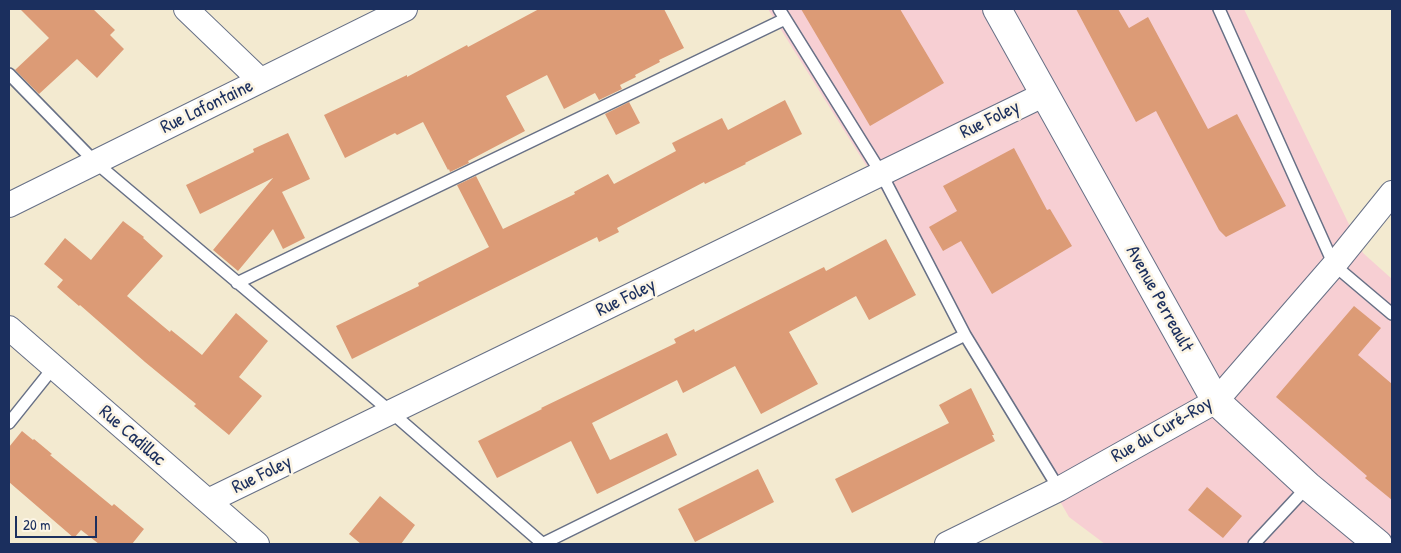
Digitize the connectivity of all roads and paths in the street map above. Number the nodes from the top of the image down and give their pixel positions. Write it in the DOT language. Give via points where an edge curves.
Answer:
graph roads {
  1 [pos="186,9"];
  2 [pos="405,9"];
  3 [pos="997,9"];
  4 [pos="1219,9"];
  5 [pos="782,14"];
  6 [pos="9,74"];
  7 [pos="260,80"];
  8 [pos="1045,94"];
  9 [pos="95,162"];
  10 [pos="881,173"];
  11 [pos="1392,193"];
  12 [pos="9,205"];
  13 [pos="1334,265"];
  14 [pos="238,283"];
  15 [pos="1392,314"];
  16 [pos="9,328"];
  17 [pos="965,335"];
  18 [pos="53,368"];
  19 [pos="1216,402"];
  20 [pos="391,412"];
  21 [pos="9,422"];
  22 [pos="1308,486"];
  23 [pos="1059,489"];
  24 [pos="208,502"];
  25 [pos="257,544"];
  26 [pos="543,544"];
  27 [pos="947,544"];
  28 [pos="1254,544"];
  29 [pos="1378,544"];
  1 -- 7 [label="street"];
  2 -- 7 [label="street, Rue Lafontaine"];
  3 -- 8 [label="street, Avenue Perreault"];
  4 -- 13 [label="lane"];
  5 -- 10 [label="lane"];
  5 -- 14 [label="lane"];
  6 -- 9 [label="lane"];
  7 -- 9 [label="street, Rue Lafontaine"];
  8 -- 10 [label="street, Rue Foley"];
  8 -- 19 [label="street, Avenue Perreault"];
  9 -- 12 [label="street, Rue Lafontaine"];
  9 -- 14 [label="lane"];
  10 -- 17 [label="lane"];
  10 -- 20 [label="street, Rue Foley"];
  11 -- 13 [label="street, Rue du Curé-Roy"];
  13 -- 15 [label="lane"];
  13 -- 19 [label="street, Rue du Curé-Roy"];
  14 -- 20 [label="lane"];
  16 -- 18 [label="street, Rue Cadillac"];
  17 -- 23 [label="lane"];
  17 -- 26 [label="lane"];
  18 -- 21 [label="lane"];
  18 -- 24 [label="street, Rue Cadillac"];
  19 -- 22 [label="street, Avenue Perreault"];
  19 -- 23 [label="street, Rue du Curé-Roy"];
  20 -- 24 [label="street, Rue Foley"];
  20 -- 26 [label="lane"];
  22 -- 28 [label="lane"];
  22 -- 29 [label="street, Avenue Perreault"];
  23 -- 27 [label="street, Rue du Curé-Roy"];
  24 -- 25 [label="street, Rue Cadillac"];
}
